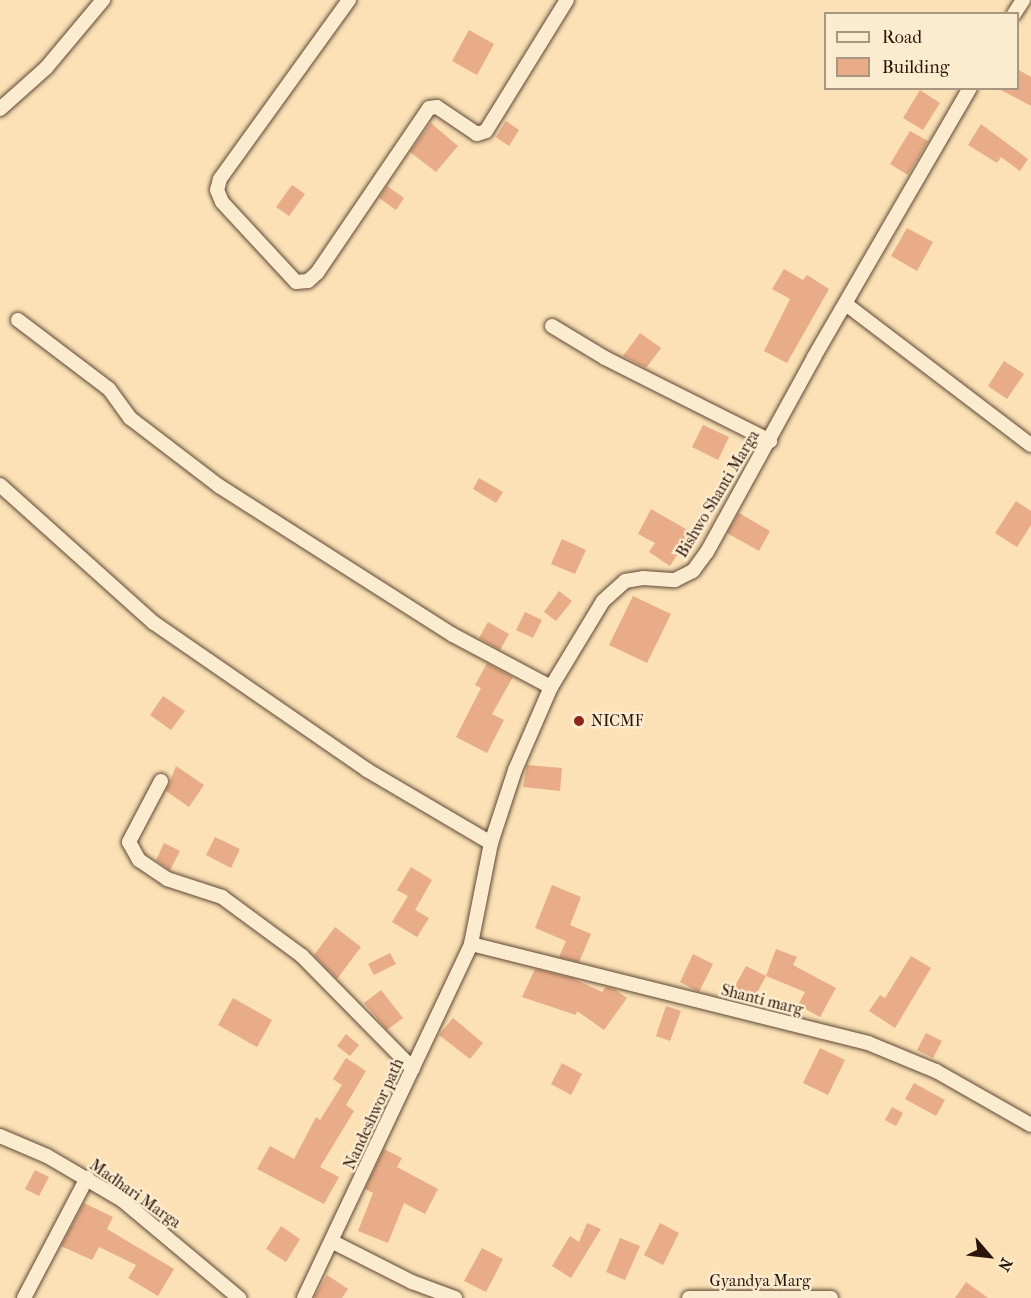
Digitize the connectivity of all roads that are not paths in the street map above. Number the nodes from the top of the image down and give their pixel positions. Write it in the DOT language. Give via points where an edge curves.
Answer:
graph roads {
  1 [pos="103,0"];
  2 [pos="350,0"];
  3 [pos="567,0"];
  4 [pos="969,90"];
  5 [pos="0,109"];
  6 [pos="847,305"];
  7 [pos="18,320"];
  8 [pos="552,326"];
  9 [pos="770,441"];
  10 [pos="1031,445"];
  11 [pos="0,484"];
  12 [pos="551,687"];
  13 [pos="160,781"];
  14 [pos="491,843"];
  15 [pos="471,944"];
  16 [pos="413,1069"];
  17 [pos="1031,1125"];
  18 [pos="0,1136"];
  19 [pos="87,1178"];
  20 [pos="333,1242"];
  21 [pos="24,1298"];
  22 [pos="239,1298"];
  23 [pos="304,1298"];
  24 [pos="455,1298"];
  25 [pos="689,1298"];
  26 [pos="831,1298"];
  1 -- 5 [label="street" via="46,68"];
  2 -- 3 [label="street" via="220,179 217,190 222,202 297,282 308,281 317,273 429,108 437,107 477,134 486,131"];
  4 -- 6 [label="street, Bishwo Shanti Marga"];
  6 -- 9 [label="street, Bishwo Shanti Marga" via="814,357"];
  6 -- 10 [label="street"];
  7 -- 12 [label="street" via="109,389 130,418 219,486 453,635"];
  8 -- 9 [label="street" via="605,358"];
  9 -- 12 [label="street, Bishwo Shanti Marga" via="693,571 675,580 625,581 603,601"];
  11 -- 14 [label="street" via="154,623 367,770"];
  12 -- 14 [label="street, Bishwo Shanti Marga" via="515,770"];
  13 -- 16 [label="street" via="129,842 139,861 167,879 222,897 302,956"];
  14 -- 15 [label="street, Bishwo Shanti Marga"];
  15 -- 16 [label="street, Nandeshwor path"];
  15 -- 17 [label="street, Shanti marg" via="868,1043 936,1071"];
  16 -- 20 [label="street, Nandeshwor path"];
  18 -- 19 [label="street, Madhari Marga"];
  19 -- 21 [label="street"];
  19 -- 22 [label="street, Madhari Marga" via="148,1220"];
  20 -- 23 [label="street, Nandeshwor path"];
  20 -- 24 [label="street" via="412,1282"];
  25 -- 26 [label="street, Gyandya Marg"];
}
